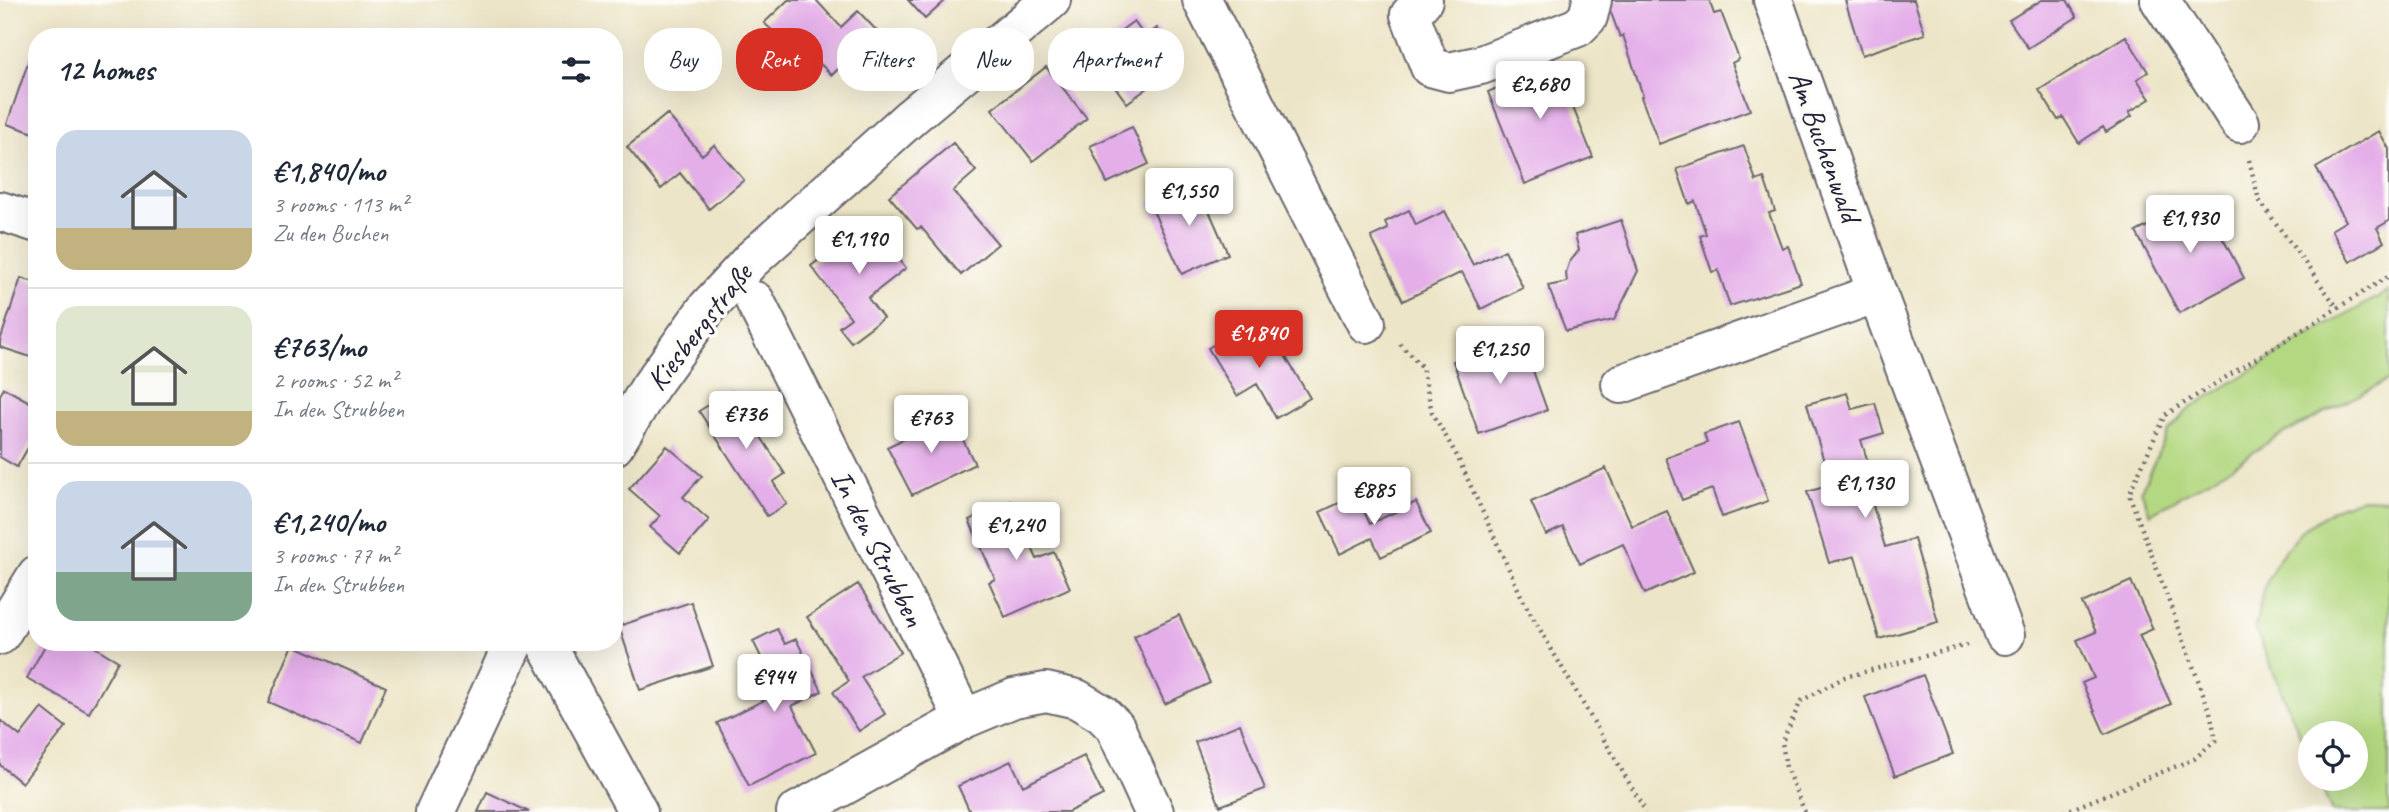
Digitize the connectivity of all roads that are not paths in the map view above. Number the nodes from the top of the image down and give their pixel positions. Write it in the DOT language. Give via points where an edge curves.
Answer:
graph roads {
  1 [pos="1051,0"];
  2 [pos="1202,0"];
  3 [pos="1423,0"];
  4 [pos="1592,0"];
  5 [pos="1773,0"];
  6 [pos="2160,0"];
  7 [pos="2240,122"];
  8 [pos="0,211"];
  9 [pos="28,220"];
  10 [pos="1877,293"];
  11 [pos="755,301"];
  12 [pos="1366,323"];
  13 [pos="1621,384"];
  14 [pos="623,426"];
  15 [pos="28,590"];
  16 [pos="0,635"];
  17 [pos="2005,635"];
  18 [pos="510,651"];
  19 [pos="550,651"];
  20 [pos="964,719"];
  21 [pos="435,812"];
  22 [pos="638,812"];
  23 [pos="796,812"];
  24 [pos="1154,812"];
  1 -- 14 [label="street, Kiesbergstraße" via="751,260 707,308"];
  2 -- 12 [label="street"];
  3 -- 4 [label="street" via="1410,15 1430,67 1449,72 1481,65 1578,27 1588,17"];
  5 -- 10 [label="street, Am Buchenwald"];
  6 -- 7 [label="street"];
  8 -- 9 [label="street"];
  10 -- 13 [label="street"];
  10 -- 17 [label="street, Am Buchenwald"];
  11 -- 20 [label="street, In den Strubben"];
  15 -- 16 [label="street"];
  18 -- 21 [label="street"];
  19 -- 22 [label="street"];
  20 -- 23 [label="street"];
  20 -- 24 [label="street" via="1014,698 1046,692 1077,699 1102,713 1115,727"];
}
